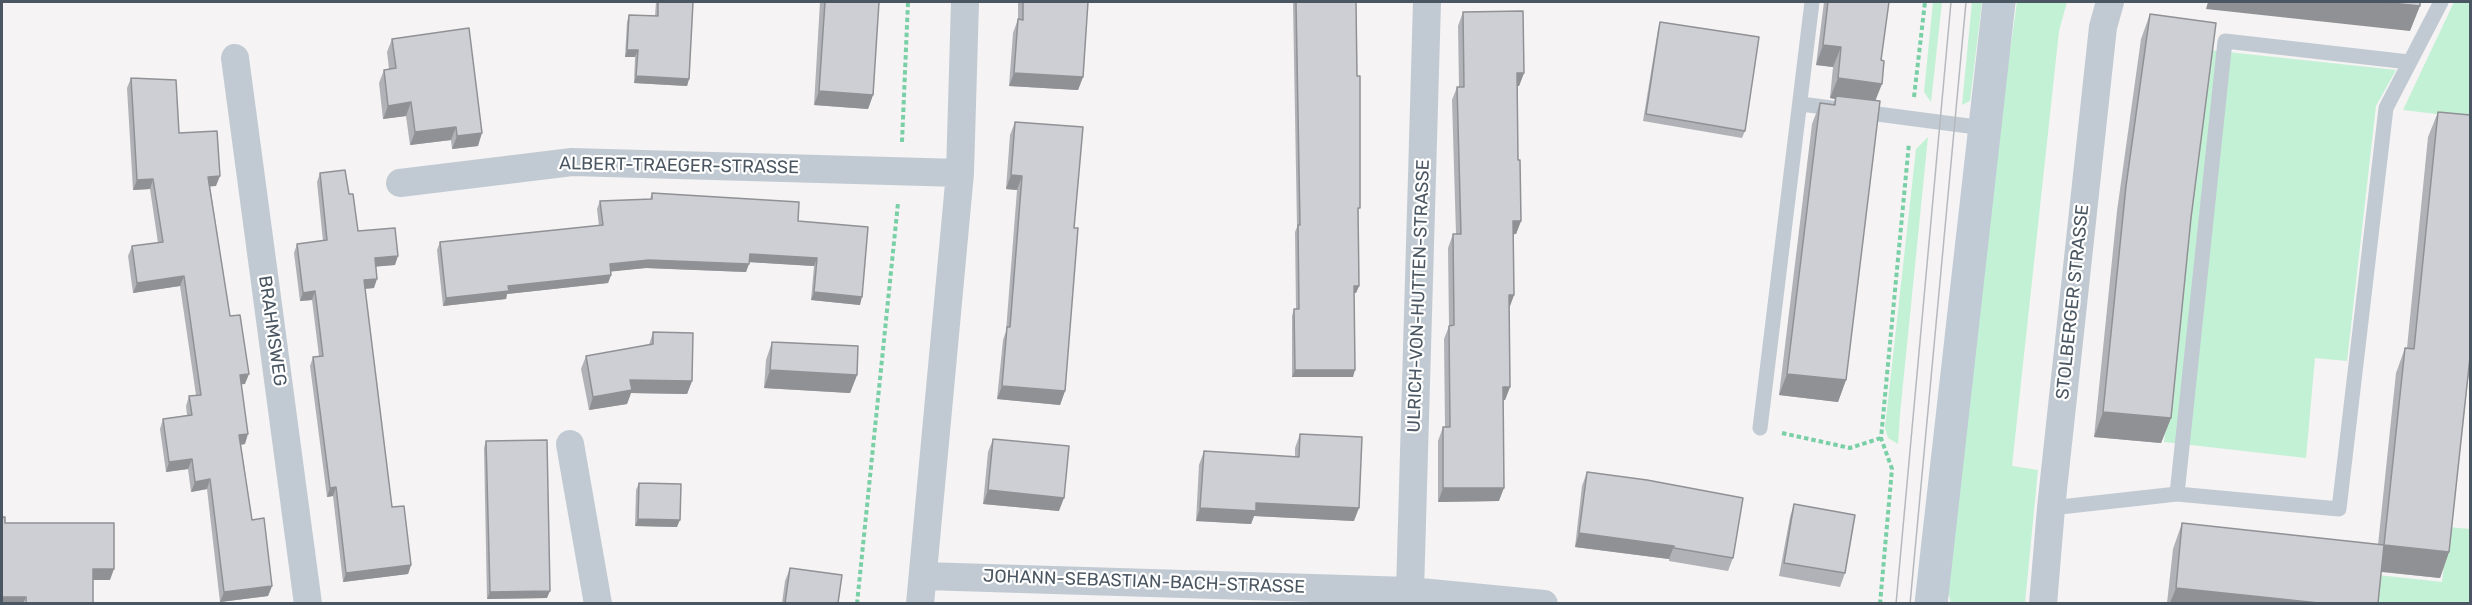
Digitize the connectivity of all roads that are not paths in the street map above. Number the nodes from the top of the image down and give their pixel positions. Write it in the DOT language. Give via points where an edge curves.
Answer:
graph roads {
  1 [pos="965,2"];
  2 [pos="1427,2"];
  3 [pos="1812,2"];
  4 [pos="1999,2"];
  5 [pos="2110,2"];
  6 [pos="2441,2"];
  7 [pos="235,58"];
  8 [pos="2409,62"];
  9 [pos="1801,104"];
  10 [pos="1984,128"];
  11 [pos="960,173"];
  12 [pos="400,183"];
  13 [pos="1761,428"];
  14 [pos="570,444"];
  15 [pos="2177,494"];
  16 [pos="2051,508"];
  17 [pos="924,576"];
  18 [pos="1410,591"];
  19 [pos="308,603"];
  20 [pos="598,603"];
  21 [pos="920,603"];
  22 [pos="1544,603"];
  23 [pos="1931,603"];
  24 [pos="2043,603"];
  1 -- 11 [label="street"];
  2 -- 18 [label="street, ULRICH-VON-HUTTEN-STRASSE"];
  3 -- 9 [label="lane"];
  4 -- 10 [label="main road"];
  5 -- 16 [label="street, STOLBERGER STRASSE" via="2103,27"];
  6 -- 8 [label="lane"];
  7 -- 19 [label="street, BRAHMSWEG"];
  8 -- 15 [label="lane" via="2386,108 2339,509"];
  8 -- 15 [label="lane" via="2225,41"];
  9 -- 10 [label="lane"];
  9 -- 13 [label="lane"];
  10 -- 23 [label="main road"];
  11 -- 12 [label="street, ALBERT-TRAEGER-STRASSE" via="572,162"];
  11 -- 17 [label="street"];
  14 -- 20 [label="street"];
  15 -- 16 [label="lane"];
  16 -- 24 [label="street, STOLBERGER STRASSE"];
  17 -- 18 [label="street, JOHANN-SEBASTIAN-BACH-STRASSE"];
  17 -- 21 [label="street"];
  18 -- 22 [label="street, JOHANN-SEBASTIAN-BACH-STRASSE"];
}
